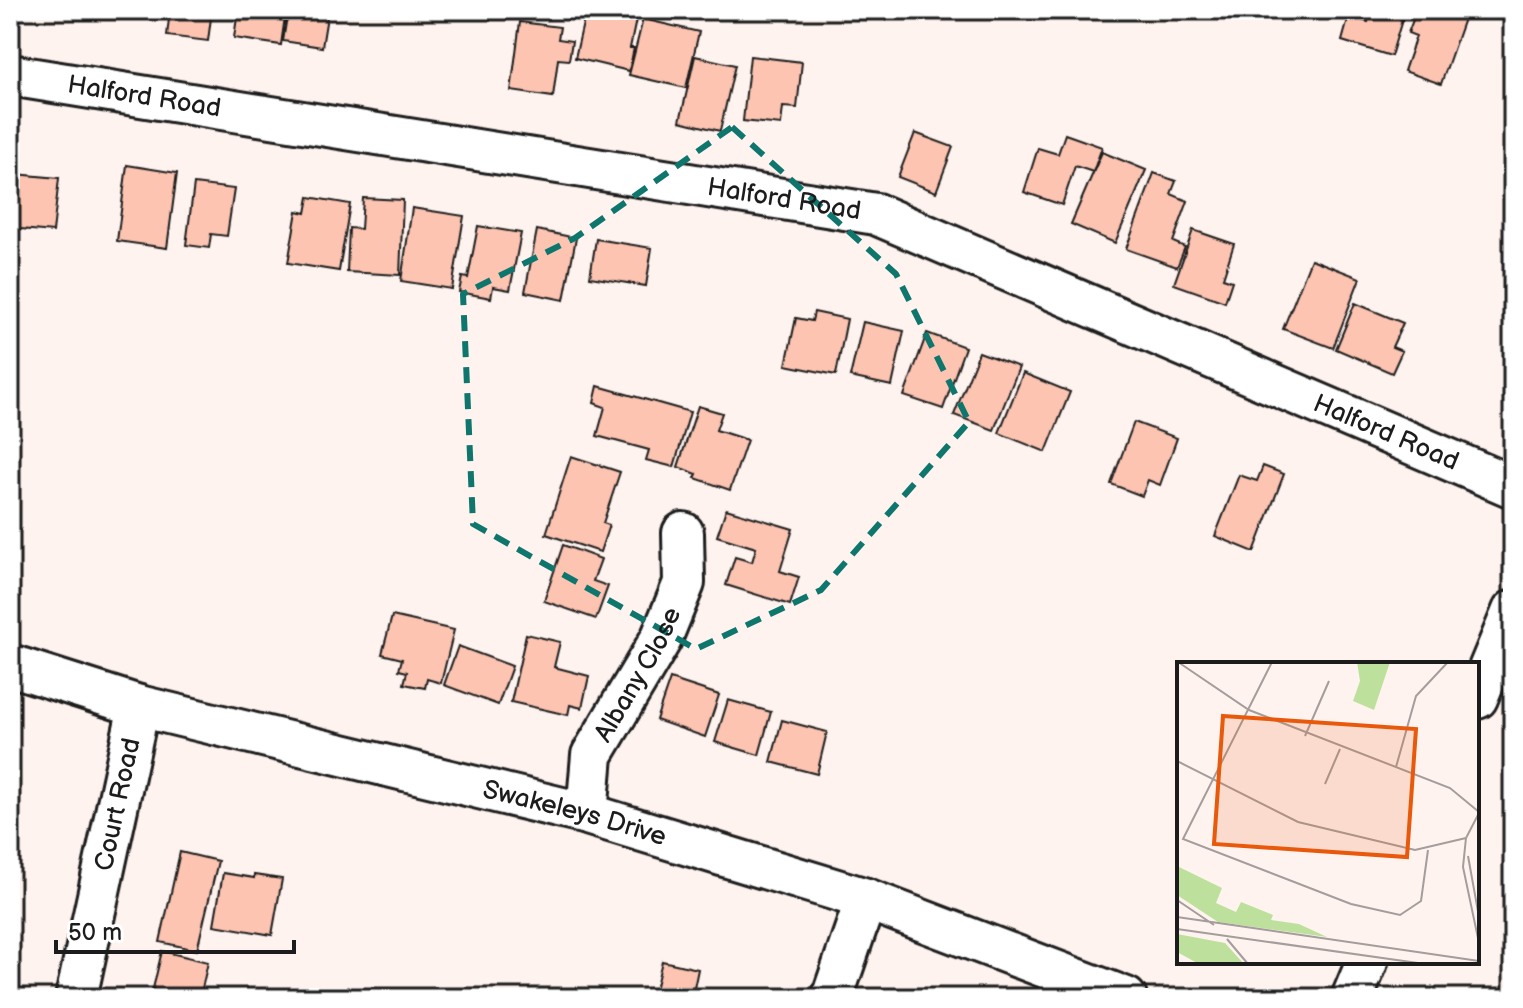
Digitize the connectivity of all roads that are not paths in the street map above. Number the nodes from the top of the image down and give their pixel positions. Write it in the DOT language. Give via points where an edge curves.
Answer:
graph roads {
  1 [pos="10,75"];
  2 [pos="1513,487"];
  3 [pos="683,533"];
  4 [pos="1513,611"];
  5 [pos="10,665"];
  6 [pos="1479,693"];
  7 [pos="139,706"];
  8 [pos="587,814"];
  9 [pos="866,899"];
  10 [pos="1366,964"];
  11 [pos="76,998"];
  12 [pos="832,998"];
  13 [pos="1126,998"];
  14 [pos="1352,998"];
  1 -- 2 [label="street, Halford Road" via="876,214"];
  3 -- 8 [label="street, Albany Close" via="684,583 661,639 592,755"];
  4 -- 6 [label="street"];
  5 -- 7 [label="street, Swakeleys Drive"];
  7 -- 8 [label="street, Swakeleys Drive"];
  7 -- 11 [label="street, Court Road"];
  8 -- 9 [label="street, Swakeleys Drive"];
  9 -- 12 [label="street"];
  9 -- 13 [label="street, Swakeleys Drive"];
  10 -- 14 [label="street"];
}
